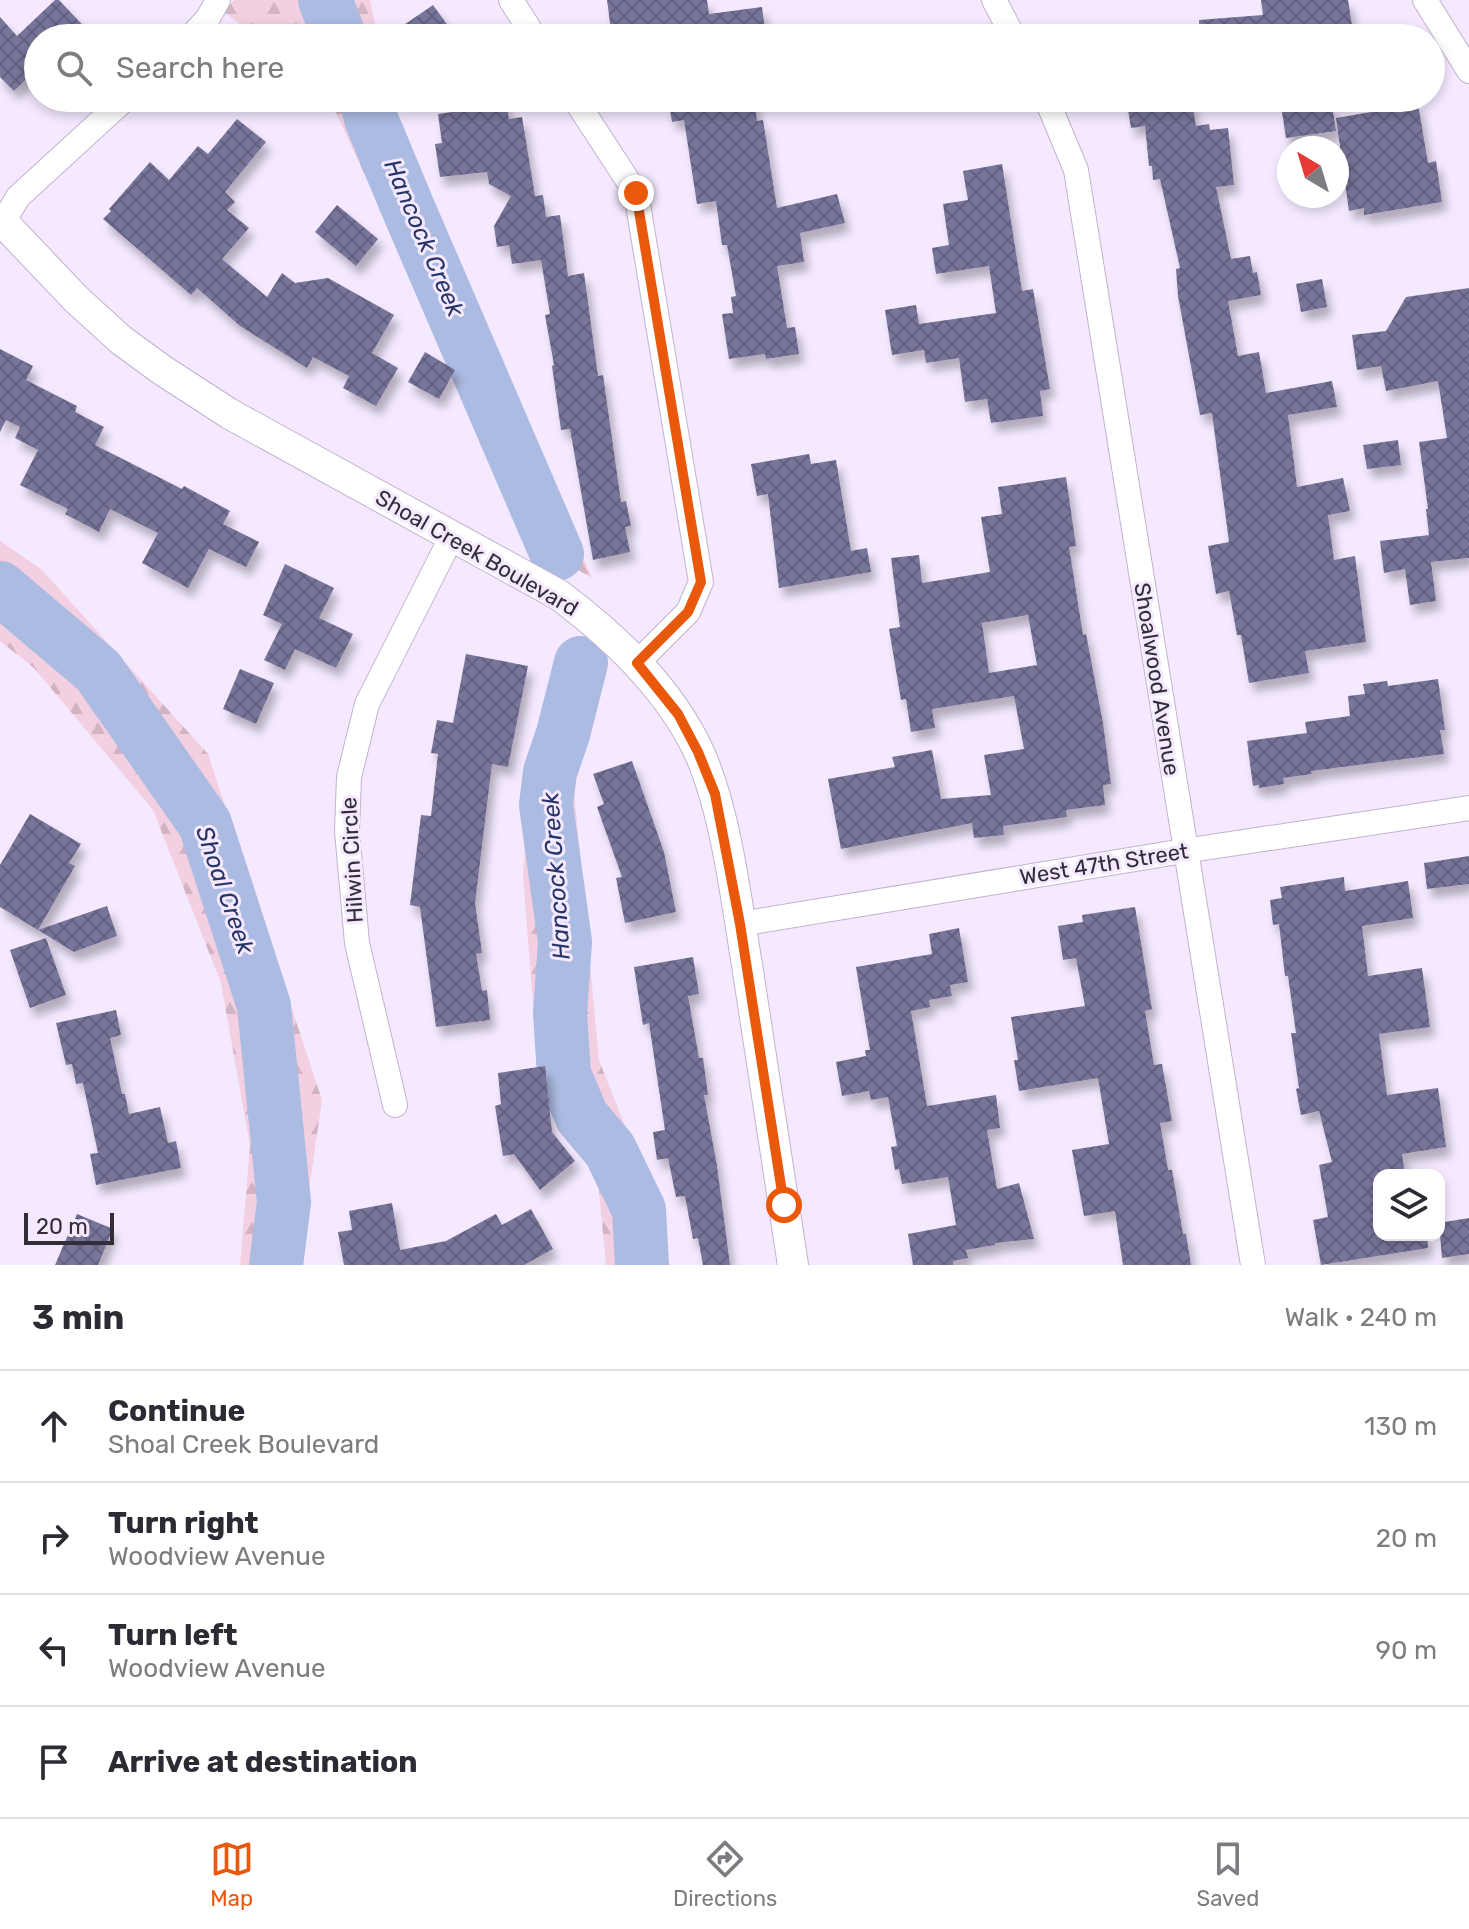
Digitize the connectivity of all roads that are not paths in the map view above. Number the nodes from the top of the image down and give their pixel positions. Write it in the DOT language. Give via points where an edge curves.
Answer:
graph roads {
  1 [pos="218,0"];
  2 [pos="511,0"];
  3 [pos="994,0"];
  4 [pos="1425,0"];
  5 [pos="203,24"];
  6 [pos="526,24"];
  7 [pos="1007,24"];
  8 [pos="1440,24"];
  9 [pos="1445,32"];
  10 [pos="1469,71"];
  11 [pos="111,112"];
  12 [pos="583,112"];
  13 [pos="1052,112"];
  14 [pos="1,223"];
  15 [pos="451,538"];
  16 [pos="637,663"];
  17 [pos="1469,808"];
  18 [pos="1184,851"];
  19 [pos="740,924"];
  20 [pos="395,1105"];
  21 [pos="793,1265"];
  22 [pos="1253,1265"];
  1 -- 5 [label="street"];
  2 -- 6 [label="street"];
  3 -- 7 [label="street"];
  4 -- 8 [label="street"];
  9 -- 10 [label="street"];
  11 -- 14 [label="street" via="18,197"];
  12 -- 16 [label="street" via="636,193 701,582 688,612"];
  13 -- 18 [label="street, Shoalwood Avenue" via="1076,170"];
  14 -- 15 [label="street, Shoal Creek Boulevard" via="76,299 162,370"];
  15 -- 16 [label="street, Shoal Creek Boulevard" via="559,595"];
  15 -- 20 [label="street, Hilwin Circle" via="367,704 349,777 347,831 357,943"];
  16 -- 19 [label="street, Shoal Creek Boulevard" via="678,714 715,794"];
  17 -- 18 [label="street, West 47th Street"];
  18 -- 19 [label="street, West 47th Street"];
  18 -- 22 [label="street, Shoalwood Avenue"];
  19 -- 21 [label="street, Shoal Creek Boulevard"];
}
